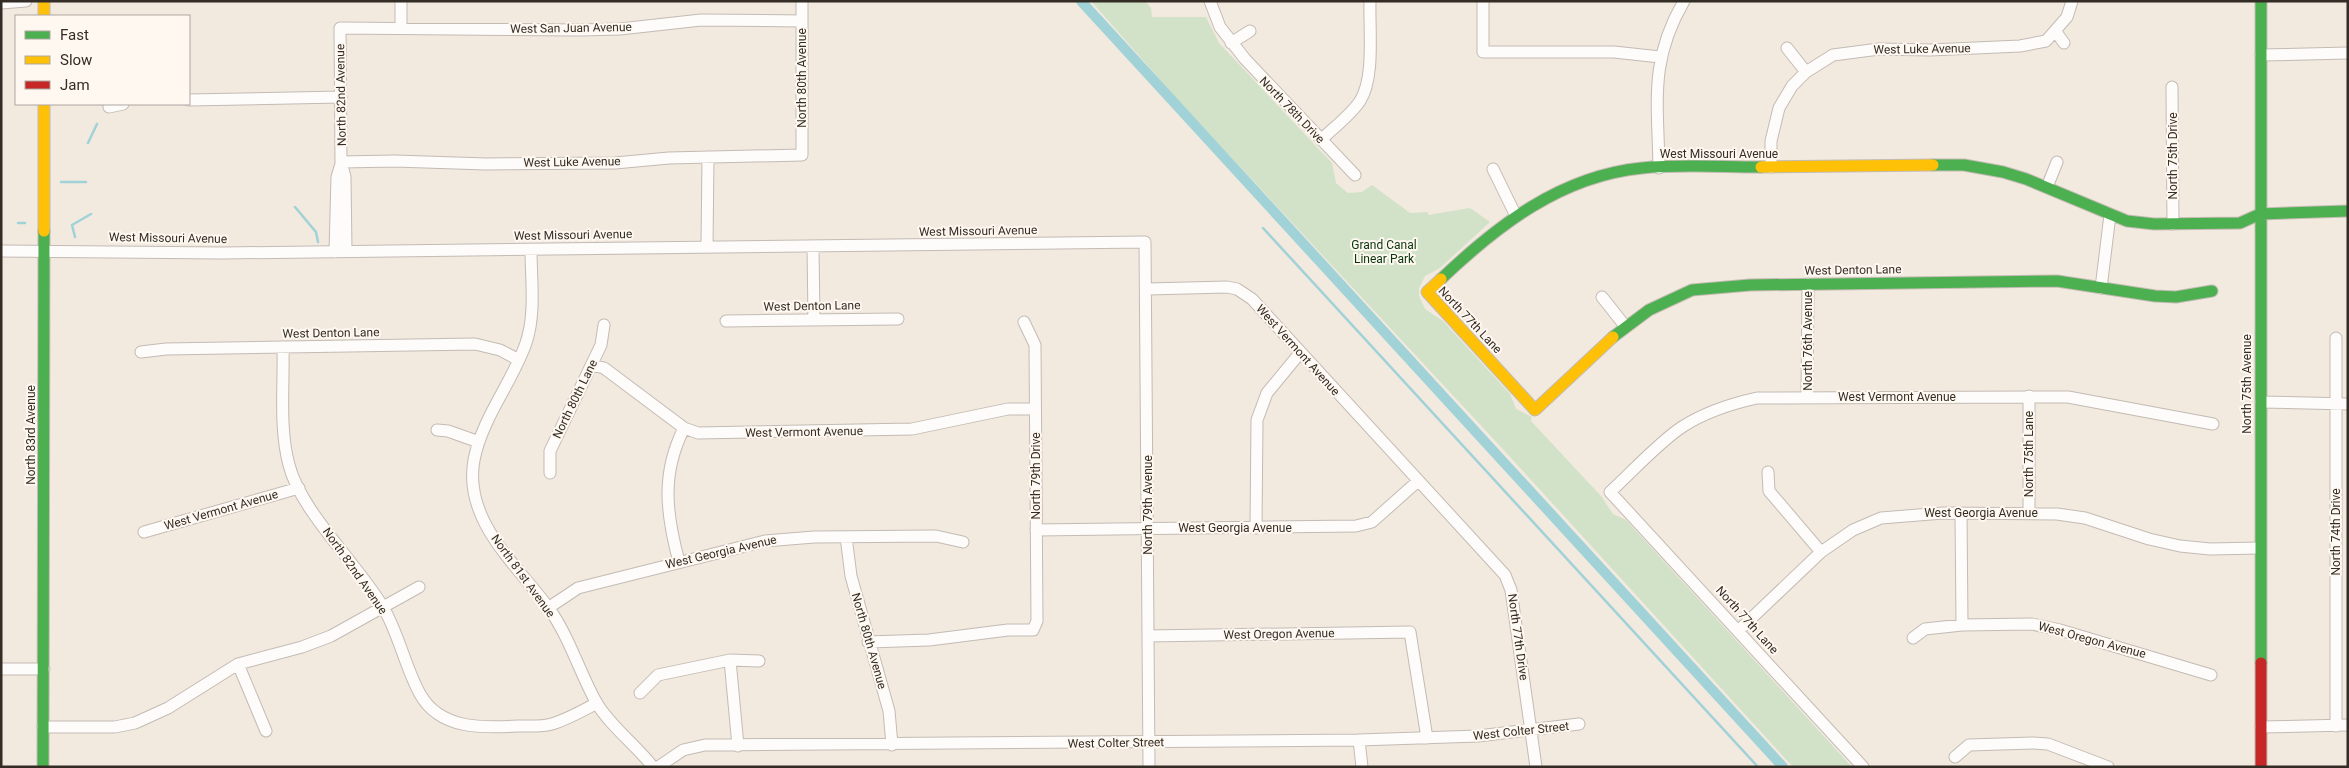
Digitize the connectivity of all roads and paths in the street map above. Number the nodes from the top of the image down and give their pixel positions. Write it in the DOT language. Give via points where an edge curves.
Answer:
graph roads {
  1 [pos="26,1"];
  2 [pos="44,1"];
  3 [pos="400,1"];
  4 [pos="802,1"];
  5 [pos="1210,1"];
  6 [pos="1370,1"];
  7 [pos="1482,1"];
  8 [pos="1684,1"];
  9 [pos="2072,1"];
  10 [pos="2261,1"];
  11 [pos="1,3"];
  12 [pos="44,15"];
  13 [pos="802,20"];
  14 [pos="401,27"];
  15 [pos="340,28"];
  16 [pos="1250,30"];
  17 [pos="2056,32"];
  18 [pos="1231,43"];
  19 [pos="2064,43"];
  20 [pos="1787,48"];
  21 [pos="2348,53"];
  22 [pos="2261,55"];
  23 [pos="1660,57"];
  24 [pos="1806,72"];
  25 [pos="2172,87"];
  26 [pos="341,97"];
  27 [pos="190,100"];
  28 [pos="44,105"];
  29 [pos="116,105"];
  30 [pos="109,106"];
  31 [pos="1321,140"];
  32 [pos="802,155"];
  33 [pos="708,157"];
  34 [pos="342,162"];
  35 [pos="2057,162"];
  36 [pos="1771,167"];
  37 [pos="1659,168"];
  38 [pos="1493,170"];
  39 [pos="1355,175"];
  40 [pos="2047,187"];
  41 [pos="2348,211"];
  42 [pos="1515,214"];
  43 [pos="2260,214"];
  44 [pos="2110,215"];
  45 [pos="2173,224"];
  46 [pos="1145,242"];
  47 [pos="708,246"];
  48 [pos="813,246"];
  49 [pos="531,249"];
  50 [pos="1,251"];
  51 [pos="44,251"];
  52 [pos="340,251"];
  53 [pos="1808,284"];
  54 [pos="2101,288"];
  55 [pos="1147,289"];
  56 [pos="2212,291"];
  57 [pos="1427,292"];
  58 [pos="1602,297"];
  59 [pos="898,319"];
  60 [pos="814,320"];
  61 [pos="726,321"];
  62 [pos="1024,322"];
  63 [pos="604,325"];
  64 [pos="1624,326"];
  65 [pos="2336,338"];
  66 [pos="283,347"];
  67 [pos="142,352"];
  68 [pos="1300,353"];
  69 [pos="519,360"];
  70 [pos="592,364"];
  71 [pos="2029,396"];
  72 [pos="1808,397"];
  73 [pos="2261,402"];
  74 [pos="2342,403"];
  75 [pos="1035,409"];
  76 [pos="1534,410"];
  77 [pos="2213,424"];
  78 [pos="684,428"];
  79 [pos="437,430"];
  80 [pos="479,442"];
  81 [pos="1768,472"];
  82 [pos="550,473"];
  83 [pos="1418,481"];
  84 [pos="298,488"];
  85 [pos="1610,492"];
  86 [pos="1960,513"];
  87 [pos="2029,513"];
  88 [pos="2342,514"];
  89 [pos="1148,528"];
  90 [pos="1256,528"];
  91 [pos="1036,530"];
  92 [pos="144,532"];
  93 [pos="846,537"];
  94 [pos="963,542"];
  95 [pos="2260,548"];
  96 [pos="1821,552"];
  97 [pos="679,562"];
  98 [pos="419,587"];
  99 [pos="384,607"];
  100 [pos="548,608"];
  101 [pos="2342,620"];
  102 [pos="1962,625"];
  103 [pos="1738,631"];
  104 [pos="1148,636"];
  105 [pos="1914,638"];
  106 [pos="868,642"];
  107 [pos="730,660"];
  108 [pos="759,661"];
  109 [pos="238,664"];
  110 [pos="1,669"];
  111 [pos="44,669"];
  112 [pos="2211,675"];
  113 [pos="640,693"];
  114 [pos="597,703"];
  115 [pos="1579,724"];
  116 [pos="44,726"];
  117 [pos="2342,726"];
  118 [pos="2261,727"];
  119 [pos="266,731"];
  120 [pos="1531,731"];
  121 [pos="1426,738"];
  122 [pos="1359,740"];
  123 [pos="1149,743"];
  124 [pos="892,745"];
  125 [pos="738,746"];
  126 [pos="1955,757"];
  127 [pos="2093,764"];
  128 [pos="43,767"];
  129 [pos="654,767"];
  130 [pos="658,767"];
  131 [pos="1149,767"];
  132 [pos="1362,767"];
  133 [pos="1536,767"];
  134 [pos="1863,767"];
  135 [pos="2108,767"];
  136 [pos="2261,767"];
  1 -- 11 [label="street"];
  2 -- 12 [label="street"];
  3 -- 14 [label="street"];
  4 -- 13 [label="street, North 80th Avenue"];
  5 -- 18 [label="street, North 78th Drive" via="1220,27"];
  6 -- 31 [label="street" via="1366,87 1359,103"];
  7 -- 23 [label="street" via="1483,52 1614,52"];
  8 -- 23 [label="street" via="1673,20"];
  9 -- 17 [label="street" via="2067,17"];
  10 -- 22 [label="street, North 75th Avenue"];
  13 -- 14 [label="street, West San Juan Avenue" via="700,20 581,30"];
  13 -- 32 [label="street, North 80th Avenue"];
  14 -- 15 [label="street, West San Juan Avenue"];
  15 -- 26 [label="street, North 82nd Avenue"];
  16 -- 18 [label="street"];
  17 -- 19 [label="street"];
  17 -- 24 [label="street, West Luke Avenue" via="2046,40 2020,46 1879,49 1833,55"];
  18 -- 31 [label="street, North 78th Drive"];
  20 -- 24 [label="street"];
  21 -- 22 [label="street"];
  22 -- 43 [label="street, North 75th Avenue"];
  23 -- 37 [label="street" via="1657,78"];
  24 -- 36 [label="street, West Luke Avenue" via="1792,86 1779,108 1771,141"];
  25 -- 45 [label="street, North 75th Drive"];
  26 -- 27 [label="street"];
  26 -- 34 [label="street, North 82nd Avenue"];
  28 -- 51 [label="street, North 83rd Avenue"];
  29 -- 30 [label="street"];
  31 -- 39 [label="street, North 78th Drive"];
  32 -- 33 [label="street, West Luke Avenue"];
  33 -- 34 [label="street, West Luke Avenue" via="615,163"];
  33 -- 47 [label="street"];
  34 -- 52 [label="street, North 82nd Avenue" via="345,177"];
  35 -- 40 [label="street"];
  36 -- 37 [label="street, West Missouri Avenue"];
  36 -- 40 [label="street, West Missouri Avenue" via="1964,165 2002,172"];
  37 -- 42 [label="street, West Missouri Avenue" via="1603,175 1552,194"];
  38 -- 42 [label="street"];
  40 -- 44 [label="street, West Missouri Avenue"];
  41 -- 43 [label="street, West Missouri Avenue"];
  42 -- 57 [label="street, West Missouri Avenue"];
  43 -- 45 [label="street, West Missouri Avenue" via="2240,223"];
  43 -- 73 [label="street, North 75th Avenue"];
  44 -- 45 [label="street, West Missouri Avenue" via="2127,221"];
  44 -- 54 [label="street"];
  46 -- 48 [label="street, West Missouri Avenue"];
  46 -- 55 [label="street, North 79th Avenue"];
  47 -- 48 [label="street, West Missouri Avenue"];
  47 -- 49 [label="street, West Missouri Avenue"];
  48 -- 60 [label="street"];
  49 -- 52 [label="street, West Missouri Avenue"];
  49 -- 69 [label="street, North 81st Avenue" via="532,315"];
  50 -- 51 [label="street, West Missouri Avenue"];
  51 -- 52 [label="street, West Missouri Avenue"];
  51 -- 111 [label="street, North 83rd Avenue"];
  53 -- 54 [label="street, West Denton Lane" via="2057,281"];
  53 -- 64 [label="street, West Denton Lane" via="1692,290"];
  53 -- 72 [label="street, North 76th Avenue"];
  54 -- 56 [label="street, West Denton Lane" via="2176,297"];
  55 -- 68 [label="street, West Vermont Avenue" via="1237,289 1252,299"];
  55 -- 89 [label="street, North 79th Avenue"];
  57 -- 76 [label="street, North 77th Lane"];
  58 -- 64 [label="street"];
  59 -- 60 [label="street, West Denton Lane"];
  60 -- 61 [label="street, West Denton Lane"];
  62 -- 75 [label="street, North 79th Drive" via="1035,345"];
  63 -- 70 [label="street, North 80th Lane" via="601,345"];
  64 -- 76 [label="street, West Denton Lane"];
  65 -- 74 [label="street, North 74th Drive"];
  66 -- 67 [label="street, West Denton Lane"];
  66 -- 69 [label="street, West Denton Lane" via="475,344 487,345"];
  66 -- 84 [label="street, North 82nd Avenue" via="286,450"];
  68 -- 83 [label="street, West Vermont Avenue"];
  68 -- 90 [label="street" via="1267,393 1257,420"];
  69 -- 80 [label="street, North 81st Avenue"];
  70 -- 78 [label="street, West Vermont Avenue" via="604,368"];
  70 -- 82 [label="street, North 80th Lane" via="550,451"];
  71 -- 72 [label="street, West Vermont Avenue"];
  71 -- 77 [label="street, West Vermont Avenue" via="2087,399"];
  71 -- 87 [label="street, North 75th Lane"];
  72 -- 85 [label="street, West Vermont Avenue" via="1757,398 1729,404 1703,415 1680,428"];
  73 -- 74 [label="street"];
  73 -- 95 [label="street, North 75th Avenue"];
  74 -- 88 [label="street, North 74th Drive"];
  75 -- 78 [label="street, West Vermont Avenue" via="1008,409 912,430 719,433"];
  75 -- 91 [label="street, North 79th Drive"];
  78 -- 97 [label="street" via="672,456 668,479 668,509"];
  79 -- 80 [label="street"];
  80 -- 100 [label="street, North 81st Avenue" via="473,484 481,516 511,564"];
  81 -- 96 [label="street" via="1768,491"];
  83 -- 90 [label="street, West Georgia Avenue" via="1365,525"];
  83 -- 120 [label="street, North 77th Drive" via="1508,581"];
  84 -- 92 [label="street, West Vermont Avenue"];
  84 -- 99 [label="street, North 82nd Avenue"];
  85 -- 103 [label="street, North 77th Lane"];
  86 -- 87 [label="street, West Georgia Avenue"];
  86 -- 96 [label="street, West Georgia Avenue" via="1881,518 1853,530"];
  86 -- 102 [label="street"];
  87 -- 95 [label="street, West Georgia Avenue" via="2085,518 2180,546"];
  88 -- 101 [label="street, North 74th Drive"];
  89 -- 90 [label="street, West Georgia Avenue"];
  89 -- 91 [label="street, West Georgia Avenue"];
  89 -- 104 [label="street, North 79th Avenue"];
  91 -- 106 [label="street, North 79th Drive" via="1037,621 1033,630"];
  93 -- 94 [label="street, West Georgia Avenue" via="936,536"];
  93 -- 97 [label="street, West Georgia Avenue" via="765,541"];
  93 -- 106 [label="street, North 80th Avenue" via="848,561"];
  95 -- 118 [label="street, North 75th Avenue"];
  96 -- 103 [label="street, West Georgia Avenue"];
  97 -- 100 [label="street, West Georgia Avenue" via="578,588"];
  98 -- 99 [label="street"];
  99 -- 109 [label="street" via="331,636"];
  99 -- 114 [label="street, North 82nd Avenue" via="420,695 433,711 452,722 476,727 550,725"];
  100 -- 114 [label="street, North 81st Avenue"];
  101 -- 117 [label="street, North 74th Drive"];
  102 -- 105 [label="street, West Oregon Avenue" via="1925,629"];
  102 -- 112 [label="street, West Oregon Avenue" via="2032,624"];
  103 -- 134 [label="street, North 77th Lane"];
  104 -- 121 [label="street, West Oregon Avenue" via="1410,632"];
  104 -- 123 [label="street, North 79th Avenue"];
  106 -- 124 [label="street, North 80th Avenue" via="889,711"];
  107 -- 108 [label="street"];
  107 -- 113 [label="street" via="658,674"];
  107 -- 125 [label="street"];
  109 -- 116 [label="street" via="168,708 135,723 115,727"];
  109 -- 119 [label="street"];
  110 -- 111 [label="street"];
  111 -- 116 [label="street, North 83rd Avenue"];
  114 -- 129 [label="street, North 81st Avenue"];
  115 -- 120 [label="street, West Colter Street"];
  116 -- 128 [label="street, North 83rd Avenue"];
  117 -- 118 [label="street"];
  118 -- 136 [label="street, North 75th Avenue"];
  120 -- 121 [label="street, West Colter Street"];
  120 -- 133 [label="street, North 77th Drive"];
  121 -- 122 [label="street, West Colter Street"];
  122 -- 123 [label="street, West Colter Street"];
  122 -- 132 [label="street"];
  123 -- 124 [label="street, West Colter Street"];
  123 -- 131 [label="street, North 79th Avenue"];
  124 -- 125 [label="street, West Colter Street"];
  125 -- 130 [label="street, West Colter Street" via="691,748"];
  126 -- 127 [label="street" via="1969,745 2033,742 2048,744"];
  127 -- 135 [label="street"];
}
